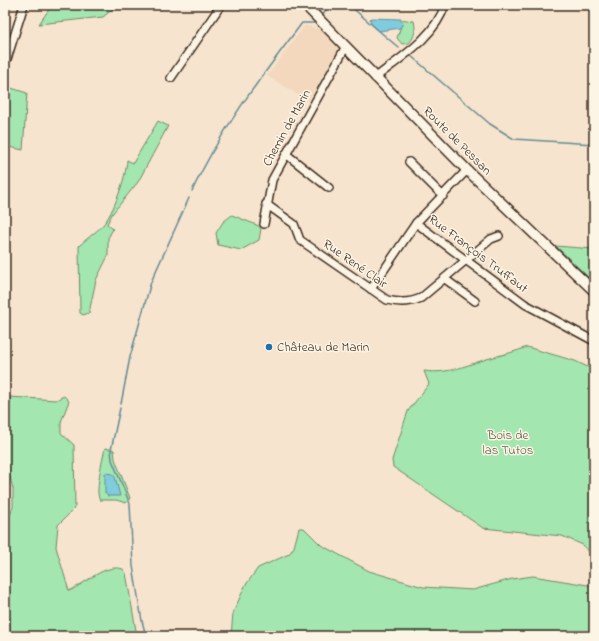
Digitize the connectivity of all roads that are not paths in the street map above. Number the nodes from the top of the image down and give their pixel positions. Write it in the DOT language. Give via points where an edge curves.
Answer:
graph roads {
  1 [pos="24,5"];
  2 [pos="221,5"];
  3 [pos="305,5"];
  4 [pos="445,5"];
  5 [pos="345,48"];
  6 [pos="7,59"];
  7 [pos="171,78"];
  8 [pos="375,78"];
  9 [pos="286,154"];
  10 [pos="409,162"];
  11 [pos="467,170"];
  12 [pos="329,188"];
  13 [pos="443,196"];
  14 [pos="266,204"];
  15 [pos="416,223"];
  16 [pos="264,224"];
  17 [pos="499,236"];
  18 [pos="466,261"];
  19 [pos="445,279"];
  20 [pos="370,289"];
  21 [pos="594,291"];
  22 [pos="474,301"];
  23 [pos="594,341"];
  1 -- 6 [label="street"];
  2 -- 7 [label="street"];
  3 -- 5 [label="main road, Route de Pessan"];
  4 -- 8 [label="street" via="434,28"];
  5 -- 8 [label="main road, Route de Pessan"];
  5 -- 9 [label="street, Chemin de Marin"];
  8 -- 11 [label="main road, Route de Pessan"];
  9 -- 12 [label="street"];
  9 -- 14 [label="street, Chemin de Marin" via="272,180"];
  10 -- 13 [label="street"];
  11 -- 13 [label="street"];
  11 -- 21 [label="main road, Route de Pessan"];
  13 -- 15 [label="street"];
  14 -- 16 [label="street, Chemin de Marin"];
  14 -- 20 [label="street, Rue René Clair" via="294,224 300,240"];
  15 -- 18 [label="street, Rue François Truffaut"];
  15 -- 20 [label="street"];
  17 -- 18 [label="street, Rue René Clair" via="491,239"];
  18 -- 19 [label="street, Rue René Clair"];
  18 -- 23 [label="street, Rue François Truffaut" via="525,304"];
  19 -- 20 [label="street, Rue René Clair" via="421,298 404,302 387,300"];
  19 -- 22 [label="street"];
}
